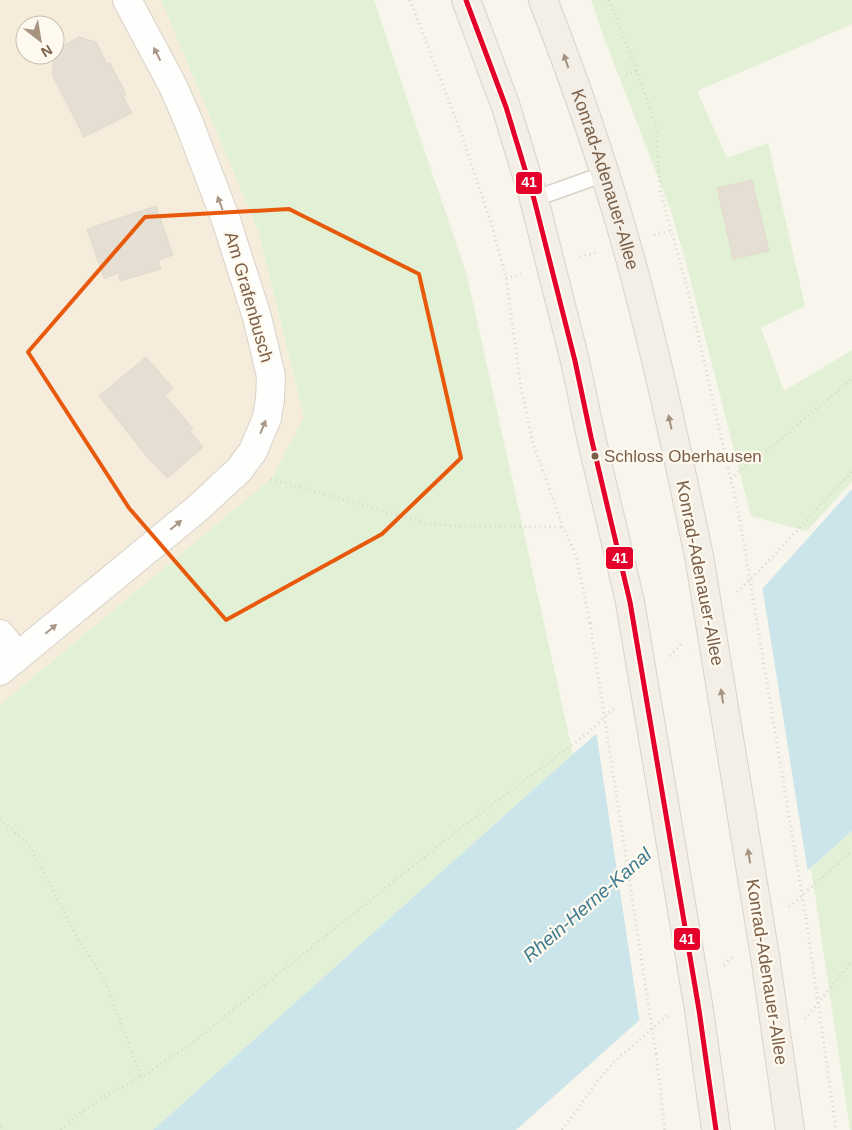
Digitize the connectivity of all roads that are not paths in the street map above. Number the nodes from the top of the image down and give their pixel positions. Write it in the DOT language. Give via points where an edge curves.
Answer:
graph roads {
  1 [pos="127,0"];
  2 [pos="466,0"];
  3 [pos="544,0"];
  4 [pos="604,174"];
  5 [pos="534,200"];
  6 [pos="0,634"];
  7 [pos="9,663"];
  8 [pos="716,1130"];
  9 [pos="790,1130"];
  7 -- 1 [label="street, Am Grafenbusch, one-way" via="198,508 239,470 256,444 267,418 271,376 257,317 226,220 189,123"];
  2 -- 5 [label="main road" via="506,107"];
  4 -- 3 [label="main road, Konrad-Adenauer-Allee, one-way"];
  4 -- 5 [label="lane"];
  9 -- 4 [label="main road, Konrad-Adenauer-Allee, one-way, bridge" via="765,956 699,556 666,401 626,243"];
  5 -- 8 [label="main road, bridge" via="630,602 699,1010"];
  6 -- 7 [label="street, Am Grafenbusch"];
}
